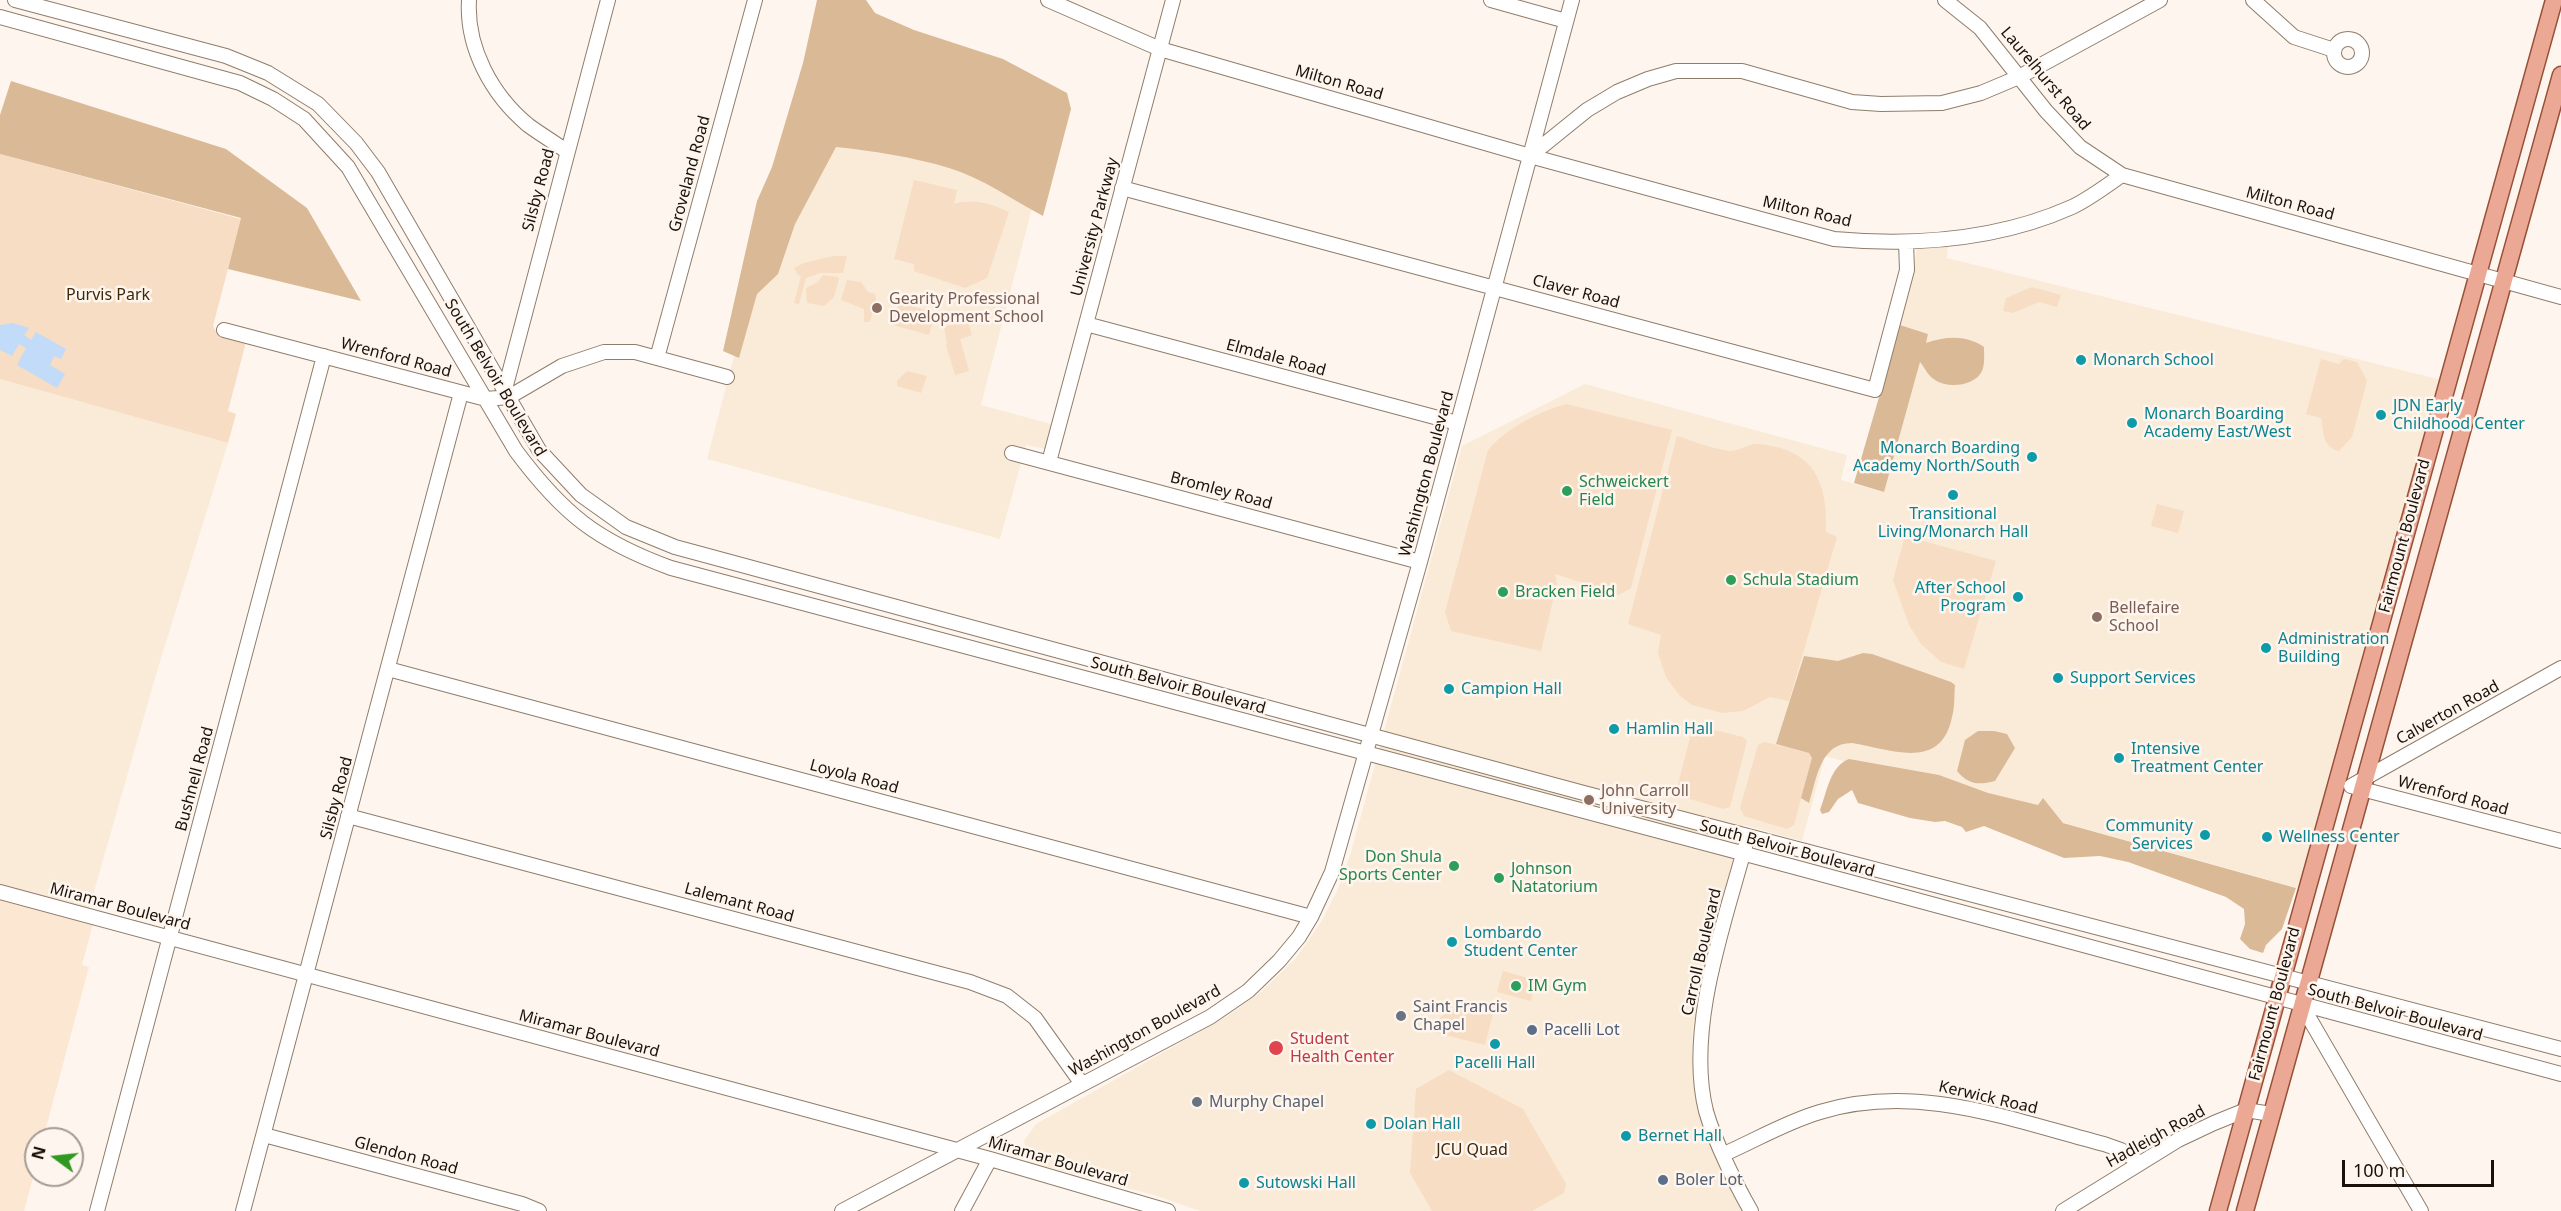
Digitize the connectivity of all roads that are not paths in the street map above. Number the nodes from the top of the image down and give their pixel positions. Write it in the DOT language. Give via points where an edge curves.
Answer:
graph roads {
  1 [pos="15,0"];
  2 [pos="468,0"];
  3 [pos="608,0"];
  4 [pos="755,0"];
  5 [pos="1048,0"];
  6 [pos="1173,0"];
  7 [pos="1491,0"];
  8 [pos="1572,0"];
  9 [pos="1945,0"];
  10 [pos="2160,0"];
  11 [pos="2253,0"];
  12 [pos="2554,0"];
  13 [pos="0,17"];
  14 [pos="1566,21"];
  15 [pos="1160,49"];
  16 [pos="2334,50"];
  17 [pos="2561,75"];
  18 [pos="2019,77"];
  19 [pos="567,151"];
  20 [pos="1530,156"];
  21 [pos="2122,176"];
  22 [pos="1122,188"];
  23 [pos="1906,242"];
  24 [pos="2477,274"];
  25 [pos="2503,281"];
  26 [pos="1495,287"];
  27 [pos="2561,297"];
  28 [pos="1086,324"];
  29 [pos="224,330"];
  30 [pos="324,356"];
  31 [pos="657,358"];
  32 [pos="727,377"];
  33 [pos="461,393"];
  34 [pos="507,393"];
  35 [pos="486,399"];
  36 [pos="1457,423"];
  37 [pos="1012,453"];
  38 [pos="1049,462"];
  39 [pos="2409,521"];
  40 [pos="2433,528"];
  41 [pos="1420,562"];
  42 [pos="908,611"];
  43 [pos="902,630"];
  44 [pos="2561,668"];
  45 [pos="388,669"];
  46 [pos="1371,734"];
  47 [pos="1366,753"];
  48 [pos="2353,784"];
  49 [pos="348,816"];
  50 [pos="1748,836"];
  51 [pos="2561,841"];
  52 [pos="1743,854"];
  53 [pos="0,892"];
  54 [pos="1311,917"];
  55 [pos="170,938"];
  56 [pos="307,974"];
  57 [pos="2282,977"];
  58 [pos="2307,984"];
  59 [pos="2277,997"];
  60 [pos="2301,1004"];
  61 [pos="2561,1049"];
  62 [pos="2561,1074"];
  63 [pos="1082,1084"];
  64 [pos="2246,1110"];
  65 [pos="2271,1114"];
  66 [pos="264,1135"];
  67 [pos="954,1150"];
  68 [pos="1724,1154"];
  69 [pos="990,1159"];
  70 [pos="2140,1163"];
  71 [pos="97,1211"];
  72 [pos="243,1211"];
  73 [pos="539,1211"];
  74 [pos="842,1211"];
  75 [pos="963,1211"];
  76 [pos="1168,1211"];
  77 [pos="1751,1211"];
  78 [pos="2063,1211"];
  79 [pos="2218,1211"];
  80 [pos="2245,1211"];
  81 [pos="2421,1211"];
  1 -- 34 [label="street, South Belvoir Boulevard" via="226,56 268,73 318,104 378,172"];
  2 -- 19 [label="street" via="473,39 491,86 527,124"];
  3 -- 19 [label="street, Silsby Road"];
  4 -- 31 [label="street, Groveland Road"];
  5 -- 15 [label="street, Milton Road"];
  6 -- 15 [label="street, University Parkway"];
  7 -- 14 [label="street"];
  8 -- 14 [label="street, Washington Boulevard"];
  9 -- 18 [label="street, Laurelhurst Road" via="1980,28"];
  10 -- 18 [label="street"];
  11 -- 16 [label="street" via="2294,37"];
  12 -- 24 [label="main road, Fairmount Boulevard"];
  13 -- 35 [label="street, South Belvoir Boulevard" via="240,83 304,119 348,167"];
  14 -- 20 [label="street, Washington Boulevard"];
  15 -- 20 [label="street, Milton Road"];
  15 -- 22 [label="street, University Parkway"];
  17 -- 25 [label="main road, Fairmount Boulevard"];
  18 -- 20 [label="street" via="1981,93 1942,103 1881,104 1852,102 1742,71 1676,71 1617,92 1587,110"];
  18 -- 21 [label="street, Laurelhurst Road" via="2080,147"];
  19 -- 34 [label="street, Silsby Road"];
  20 -- 23 [label="street, Milton Road" via="1834,239"];
  20 -- 26 [label="street, Washington Boulevard"];
  21 -- 23 [label="street, Milton Road" via="2073,207 2028,222 1978,236"];
  21 -- 24 [label="street, Milton Road"];
  22 -- 26 [label="street, Claver Road"];
  22 -- 28 [label="street, University Parkway"];
  23 -- 26 [label="street, Claver Road" via="1907,270 1875,390"];
  24 -- 25 [label="street, Milton Road"];
  24 -- 39 [label="main road, Fairmount Boulevard"];
  25 -- 27 [label="street, Milton Road"];
  25 -- 40 [label="main road, Fairmount Boulevard"];
  26 -- 36 [label="street, Washington Boulevard"];
  28 -- 36 [label="street, Elmdale Road"];
  28 -- 38 [label="street, University Parkway"];
  29 -- 30 [label="street, Wrenford Road"];
  30 -- 33 [label="street, Wrenford Road"];
  30 -- 55 [label="street, Bushnell Road"];
  31 -- 32 [label="street, Wrenford Road"];
  31 -- 34 [label="street, Wrenford Road" via="629,351 591,354"];
  33 -- 35 [label="street, Wrenford Road"];
  33 -- 45 [label="street, Silsby Road"];
  34 -- 35 [label="street, Wrenford Road"];
  34 -- 42 [label="street, South Belvoir Boulevard" via="539,450 560,474 581,495 626,527 675,547"];
  35 -- 43 [label="street, South Belvoir Boulevard" via="539,482 575,519 633,554 671,568"];
  36 -- 41 [label="street, Washington Boulevard"];
  37 -- 38 [label="street, Bromley Road"];
  38 -- 41 [label="street, Bromley Road"];
  39 -- 40 [label="main road"];
  39 -- 48 [label="main road, Fairmount Boulevard"];
  40 -- 48 [label="main road, Fairmount Boulevard"];
  41 -- 46 [label="street, Washington Boulevard"];
  42 -- 43 [label="street"];
  42 -- 46 [label="street, South Belvoir Boulevard"];
  43 -- 47 [label="street, South Belvoir Boulevard"];
  44 -- 48 [label="street, Calverton Road"];
  45 -- 49 [label="street, Silsby Road"];
  45 -- 54 [label="street, Loyola Road"];
  46 -- 47 [label="street, Washington Boulevard"];
  46 -- 50 [label="street, South Belvoir Boulevard"];
  47 -- 52 [label="street, South Belvoir Boulevard"];
  47 -- 54 [label="street, Washington Boulevard" via="1332,872"];
  48 -- 51 [label="street, Wrenford Road"];
  48 -- 57 [label="main road, Fairmount Boulevard"];
  48 -- 58 [label="main road, Fairmount Boulevard"];
  49 -- 56 [label="street, Silsby Road"];
  49 -- 63 [label="street, Lalemant Road" via="970,982 1007,996 1035,1018"];
  50 -- 52 [label="street, Carroll Boulevard"];
  50 -- 57 [label="street, South Belvoir Boulevard"];
  52 -- 59 [label="street, South Belvoir Boulevard"];
  52 -- 68 [label="street, Carroll Boulevard" via="1708,986 1700,1055 1707,1111"];
  53 -- 55 [label="street, Miramar Boulevard"];
  54 -- 63 [label="street, Washington Boulevard" via="1279,961 1248,991 1210,1017"];
  55 -- 56 [label="street, Miramar Boulevard"];
  55 -- 71 [label="street, Bushnell Road"];
  56 -- 66 [label="street, Silsby Road"];
  56 -- 67 [label="street, Miramar Boulevard"];
  57 -- 58 [label="street, South Belvoir Boulevard"];
  57 -- 59 [label="main road, Fairmount Boulevard"];
  58 -- 60 [label="main road, Fairmount Boulevard"];
  58 -- 61 [label="street, South Belvoir Boulevard"];
  59 -- 60 [label="street, South Belvoir Boulevard"];
  59 -- 64 [label="main road, Fairmount Boulevard"];
  60 -- 62 [label="street, South Belvoir Boulevard"];
  60 -- 65 [label="main road, Fairmount Boulevard"];
  60 -- 81 [label="street"];
  63 -- 67 [label="street, Washington Boulevard"];
  64 -- 65 [label="street"];
  64 -- 70 [label="street, Hadleigh Road" via="2178,1140"];
  64 -- 79 [label="main road, Fairmount Boulevard"];
  65 -- 80 [label="main road, Fairmount Boulevard"];
  66 -- 72 [label="street, Silsby Road"];
  66 -- 73 [label="street, Glendon Road"];
  67 -- 69 [label="street, Miramar Boulevard"];
  67 -- 74 [label="street, Washington Boulevard"];
  68 -- 70 [label="street, Kerwick Road" via="1818,1112 1857,1104 1917,1100 1958,1106 2104,1144"];
  68 -- 77 [label="street, Carroll Boulevard"];
  69 -- 75 [label="street"];
  69 -- 76 [label="street, Miramar Boulevard"];
  70 -- 78 [label="street, Hadleigh Road"];
}
